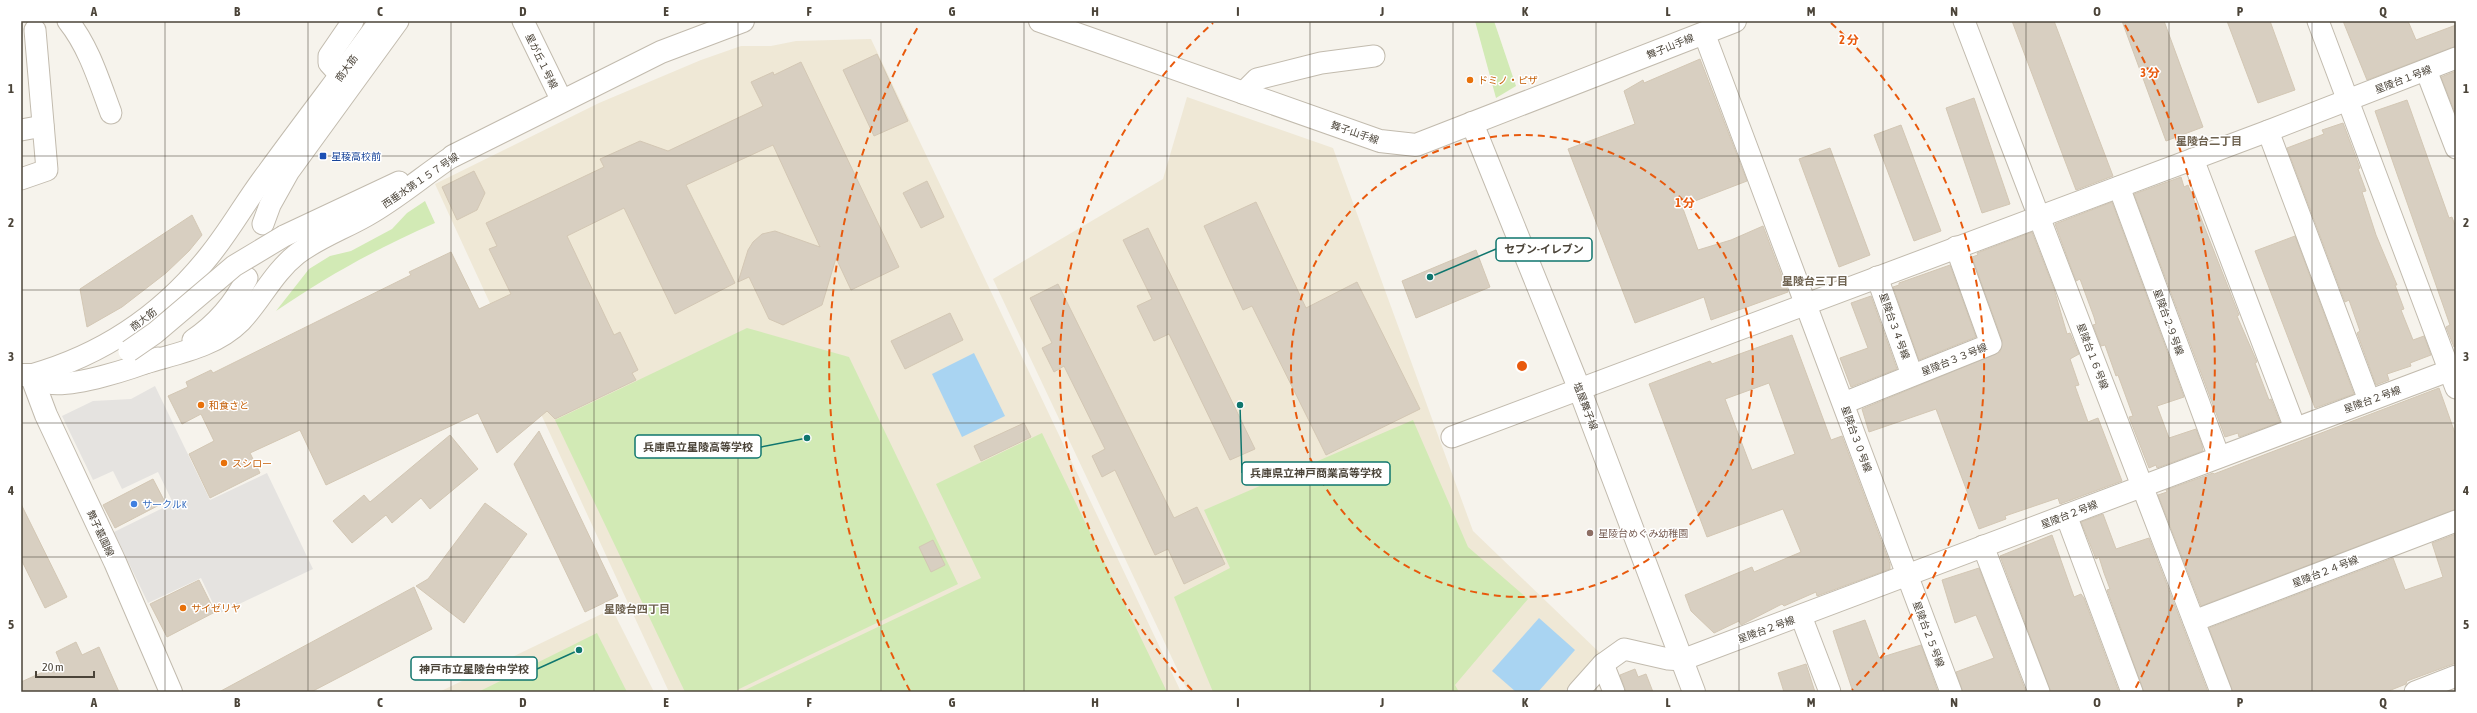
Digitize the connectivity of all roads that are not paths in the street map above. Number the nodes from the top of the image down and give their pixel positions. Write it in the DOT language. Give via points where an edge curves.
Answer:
graph roads {
  1 [pos="68,21"];
  2 [pos="353,21"];
  3 [pos="380,21"];
  4 [pos="398,21"];
  5 [pos="523,21"];
  6 [pos="743,21"];
  7 [pos="1040,21"];
  8 [pos="1735,21"];
  9 [pos="1964,21"];
  10 [pos="2318,21"];
  11 [pos="35,28"];
  12 [pos="1704,33"];
  13 [pos="1374,56"];
  14 [pos="2456,58"];
  15 [pos="2426,70"];
  16 [pos="340,75"];
  17 [pos="1243,93"];
  18 [pos="2350,100"];
  19 [pos="562,101"];
  20 [pos="111,113"];
  21 [pos="1472,123"];
  22 [pos="43,126"];
  23 [pos="21,130"];
  24 [pos="2268,131"];
  25 [pos="2456,148"];
  26 [pos="454,156"];
  27 [pos="2194,159"];
  28 [pos="21,179"];
  29 [pos="2119,187"];
  30 [pos="2039,216"];
  31 [pos="263,224"];
  32 [pos="1956,247"];
  33 [pos="1877,277"];
  34 [pos="247,278"];
  35 [pos="1807,303"];
  36 [pos="137,357"];
  37 [pos="34,373"];
  38 [pos="1912,375"];
  39 [pos="2454,376"];
  40 [pos="1579,388"];
  41 [pos="2369,400"];
  42 [pos="1844,403"];
  43 [pos="2295,428"];
  44 [pos="1452,437"];
  45 [pos="2219,457"];
  46 [pos="2142,486"];
  47 [pos="2066,515"];
  48 [pos="2456,521"];
  49 [pos="1983,546"];
  50 [pos="1907,575"];
  51 [pos="1801,616"];
  52 [pos="2194,621"];
  53 [pos="1682,660"];
  54 [pos="1603,664"];
  55 [pos="2456,676"];
  56 [pos="171,692"];
  57 [pos="1578,692"];
  58 [pos="1614,692"];
  59 [pos="1694,692"];
  60 [pos="1830,692"];
  61 [pos="1951,692"];
  62 [pos="2038,692"];
  63 [pos="2132,692"];
  64 [pos="2220,692"];
  65 [pos="2415,692"];
  1 -- 20 [label="street" via="94,66"];
  2 -- 16 [label="street" via="329,56 329,63"];
  3 -- 16 [label="street, 商大筋"];
  4 -- 31 [label="street, 商大筋" via="289,171 270,205"];
  5 -- 19 [label="street, 星が丘１号線"];
  6 -- 19 [label="street, 西垂水第１５７号線" via="661,52"];
  7 -- 17 [label="street, 舞子山手線"];
  8 -- 12 [label="street, 舞子山手線"];
  9 -- 30 [label="street, 星陵台１６号線"];
  10 -- 18 [label="street"];
  11 -- 22 [label="street"];
  12 -- 21 [label="street, 舞子山手線"];
  12 -- 35 [label="street, 星陵台３０号線"];
  13 -- 17 [label="street" via="1321,63 1257,79"];
  14 -- 15 [label="street, 星陵台１号線"];
  15 -- 18 [label="street, 星陵台１号線"];
  15 -- 25 [label="street"];
  16 -- 37 [label="street, 商大筋" via="267,172 210,256 183,285 152,313 115,340 82,357"];
  17 -- 21 [label="street, 舞子山手線" via="1380,141 1416,145"];
  18 -- 24 [label="street, 星陵台１号線"];
  18 -- 39 [label="street"];
  19 -- 26 [label="street, 西垂水第１５７号線"];
  21 -- 40 [label="street, 塩屋舞子線"];
  22 -- 23 [label="street"];
  22 -- 28 [label="street" via="47,170"];
  24 -- 27 [label="street, 星陵台１号線"];
  24 -- 41 [label="street"];
  26 -- 36 [label="street, bridge" via="284,236 234,266 155,333"];
  26 -- 36 [label="street, 西垂水第１５７号線" via="371,213 297,254 229,332 198,348"];
  27 -- 29 [label="street, 星陵台１号線"];
  27 -- 43 [label="street"];
  29 -- 30 [label="street, 星陵台１号線"];
  29 -- 45 [label="street, 星陵台２９号線"];
  30 -- 32 [label="street, 星陵台１号線"];
  30 -- 46 [label="street, 星陵台１６号線"];
  32 -- 33 [label="street, 星陵台１号線"];
  32 -- 38 [label="street, 星陵台３３号線" via="1991,344"];
  33 -- 35 [label="street, 星陵台１号線"];
  33 -- 38 [label="street, 星陵台３４号線"];
  34 -- 36 [label="street" via="239,294 216,323 185,345"];
  35 -- 40 [label="street, 星陵台１号線"];
  35 -- 42 [label="street, 星陵台３０号線"];
  36 -- 37 [label="street"];
  37 -- 56 [label="street, 舞子墓園線" via="46,416 115,562"];
  38 -- 42 [label="street, 星陵台３３号線"];
  39 -- 41 [label="street, 星陵台２号線"];
  40 -- 44 [label="street, 星陵台１号線"];
  40 -- 53 [label="street, 塩屋舞子線"];
  41 -- 43 [label="street, 星陵台２号線"];
  42 -- 50 [label="street, 星陵台３０号線"];
  43 -- 45 [label="street, 星陵台２号線"];
  45 -- 46 [label="street, 星陵台２号線"];
  46 -- 47 [label="street, 星陵台２号線"];
  46 -- 52 [label="street, 星陵台１６号線"];
  47 -- 49 [label="street, 星陵台２号線"];
  47 -- 63 [label="street"];
  48 -- 52 [label="street, 星陵台２４号線"];
  49 -- 50 [label="street, 星陵台２号線"];
  49 -- 62 [label="street"];
  50 -- 51 [label="street, 星陵台２号線"];
  50 -- 61 [label="street, 星陵台２５号線"];
  51 -- 53 [label="street, 星陵台２号線"];
  51 -- 60 [label="street"];
  52 -- 64 [label="street, 星陵台１６号線"];
  53 -- 54 [label="street" via="1624,649"];
  53 -- 59 [label="street, 塩屋舞子線"];
  54 -- 57 [label="street"];
  54 -- 58 [label="street"];
  55 -- 65 [label="street"];
}
